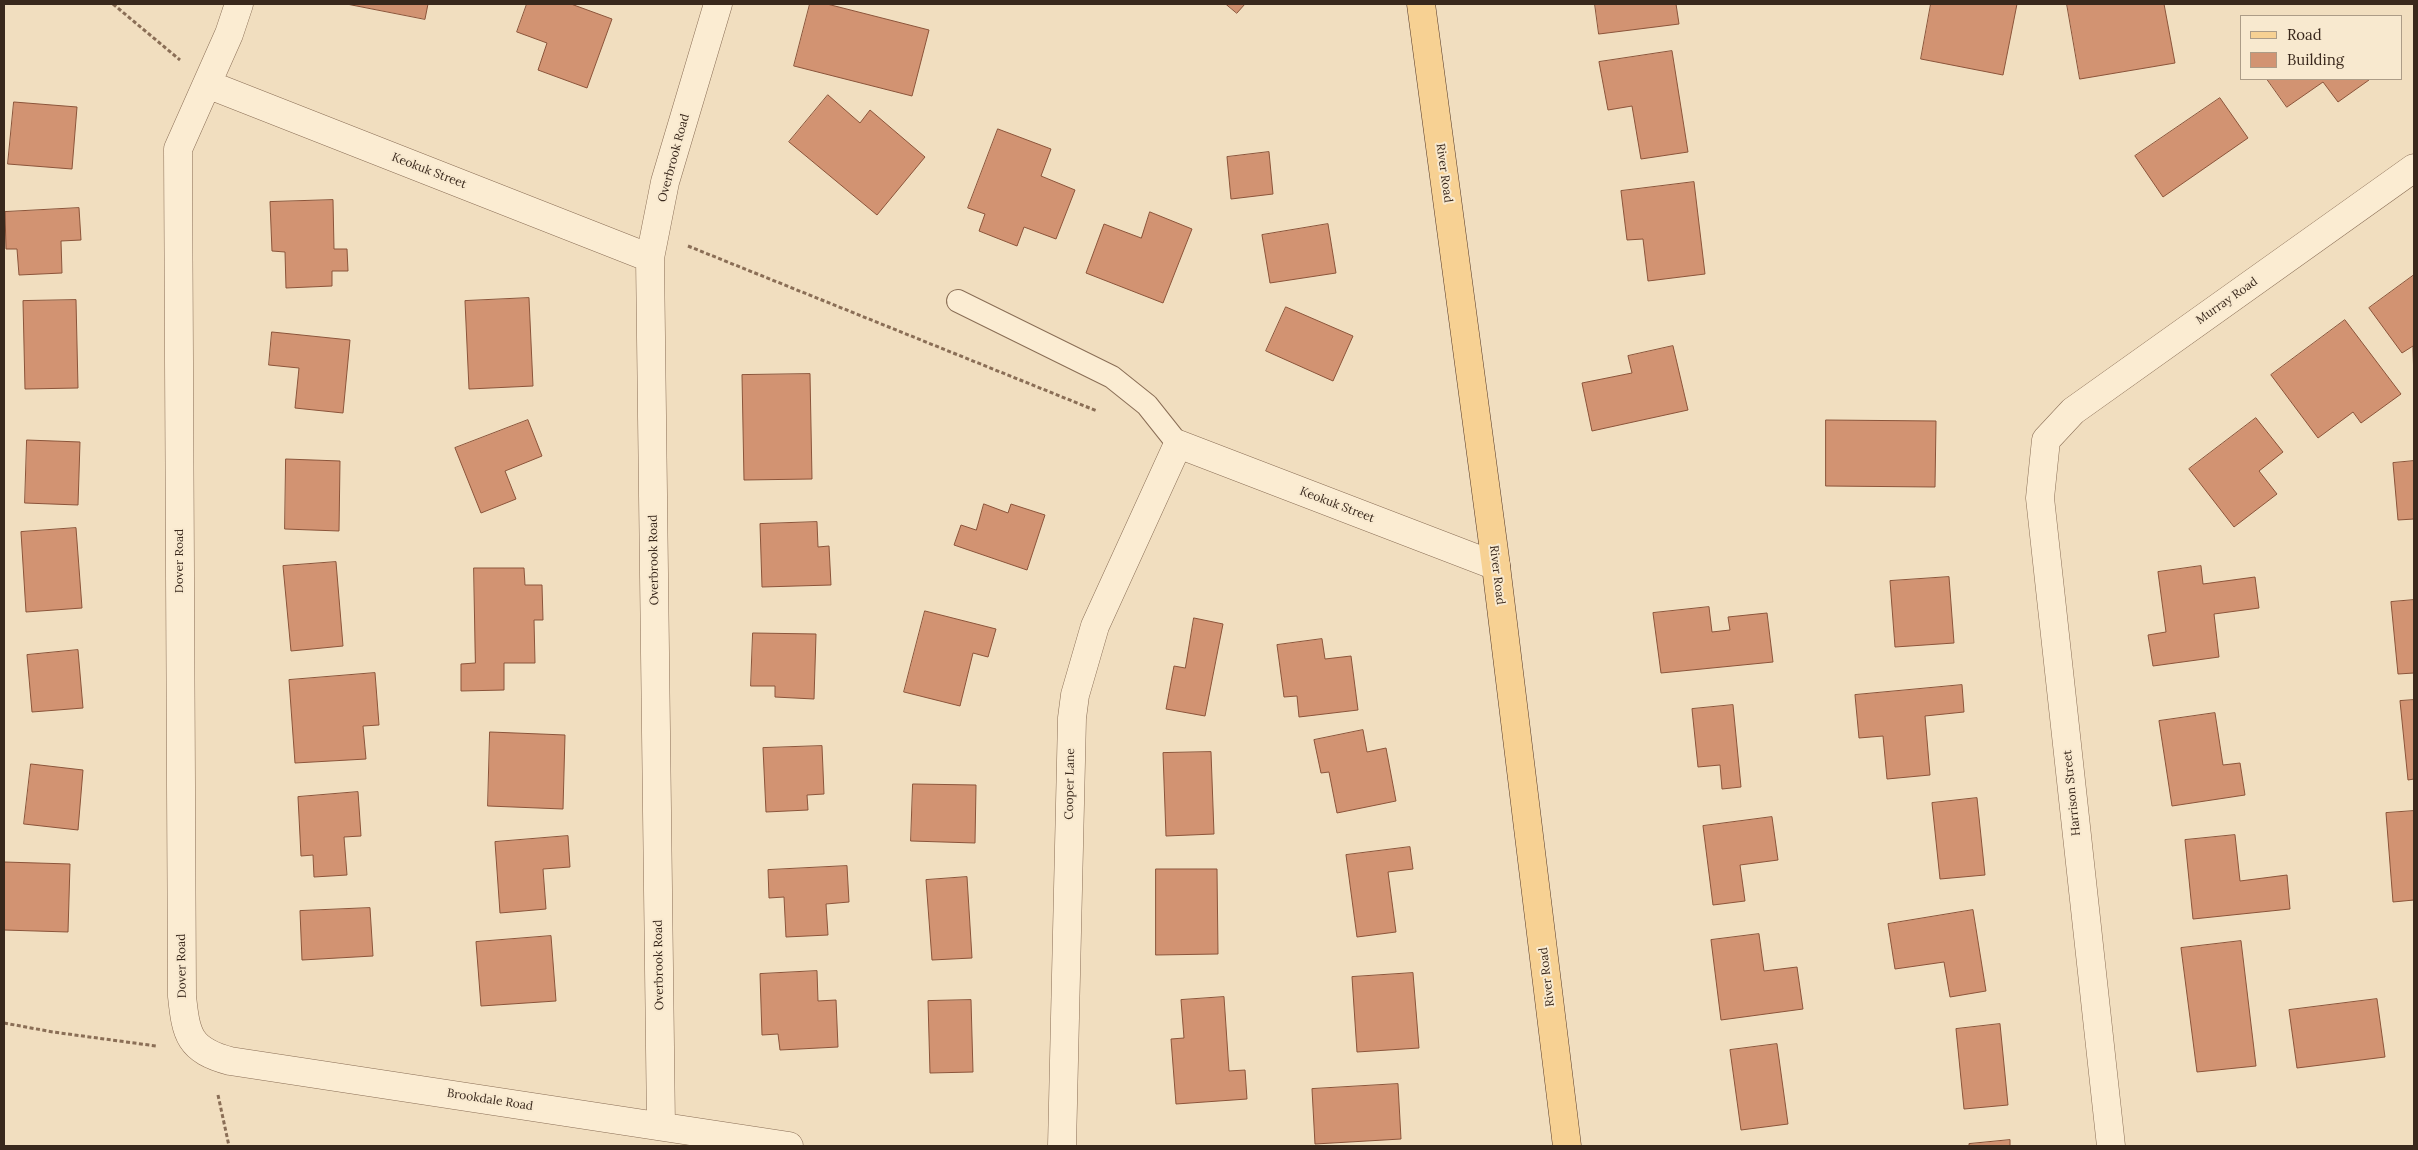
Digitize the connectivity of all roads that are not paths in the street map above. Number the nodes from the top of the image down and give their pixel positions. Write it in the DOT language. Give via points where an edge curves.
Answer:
graph roads {
  1 [pos="238,4"];
  2 [pos="718,4"];
  3 [pos="1421,4"];
  4 [pos="207,84"];
  5 [pos="2414,168"];
  6 [pos="653,245"];
  7 [pos="958,301"];
  8 [pos="2046,440"];
  9 [pos="1178,444"];
  10 [pos="1496,566"];
  11 [pos="202,1050"];
  12 [pos="661,1126"];
  13 [pos="790,1146"];
  14 [pos="1062,1146"];
  15 [pos="1567,1146"];
  16 [pos="2111,1146"];
  1 -- 4 [label="street, Dover Road"];
  2 -- 6 [label="street, Overbrook Road" via="666,182"];
  3 -- 10 [label="main road, River Road"];
  4 -- 6 [label="street, Keokuk Street"];
  4 -- 11 [label="street, Dover Road" via="178,149 182,996 185,1025"];
  5 -- 8 [label="street, Murray Road" via="2073,410"];
  6 -- 12 [label="street, Overbrook Road"];
  7 -- 9 [label="lane" via="1112,377 1147,405"];
  8 -- 16 [label="street, Harrison Street" via="2040,498"];
  9 -- 10 [label="street, Keokuk Street"];
  9 -- 14 [label="street, Cooper Lane" via="1095,626 1075,695"];
  10 -- 15 [label="main road, River Road"];
  11 -- 12 [label="street, Brookdale Road" via="230,1060"];
  12 -- 13 [label="street, Brookdale Road"];
}
